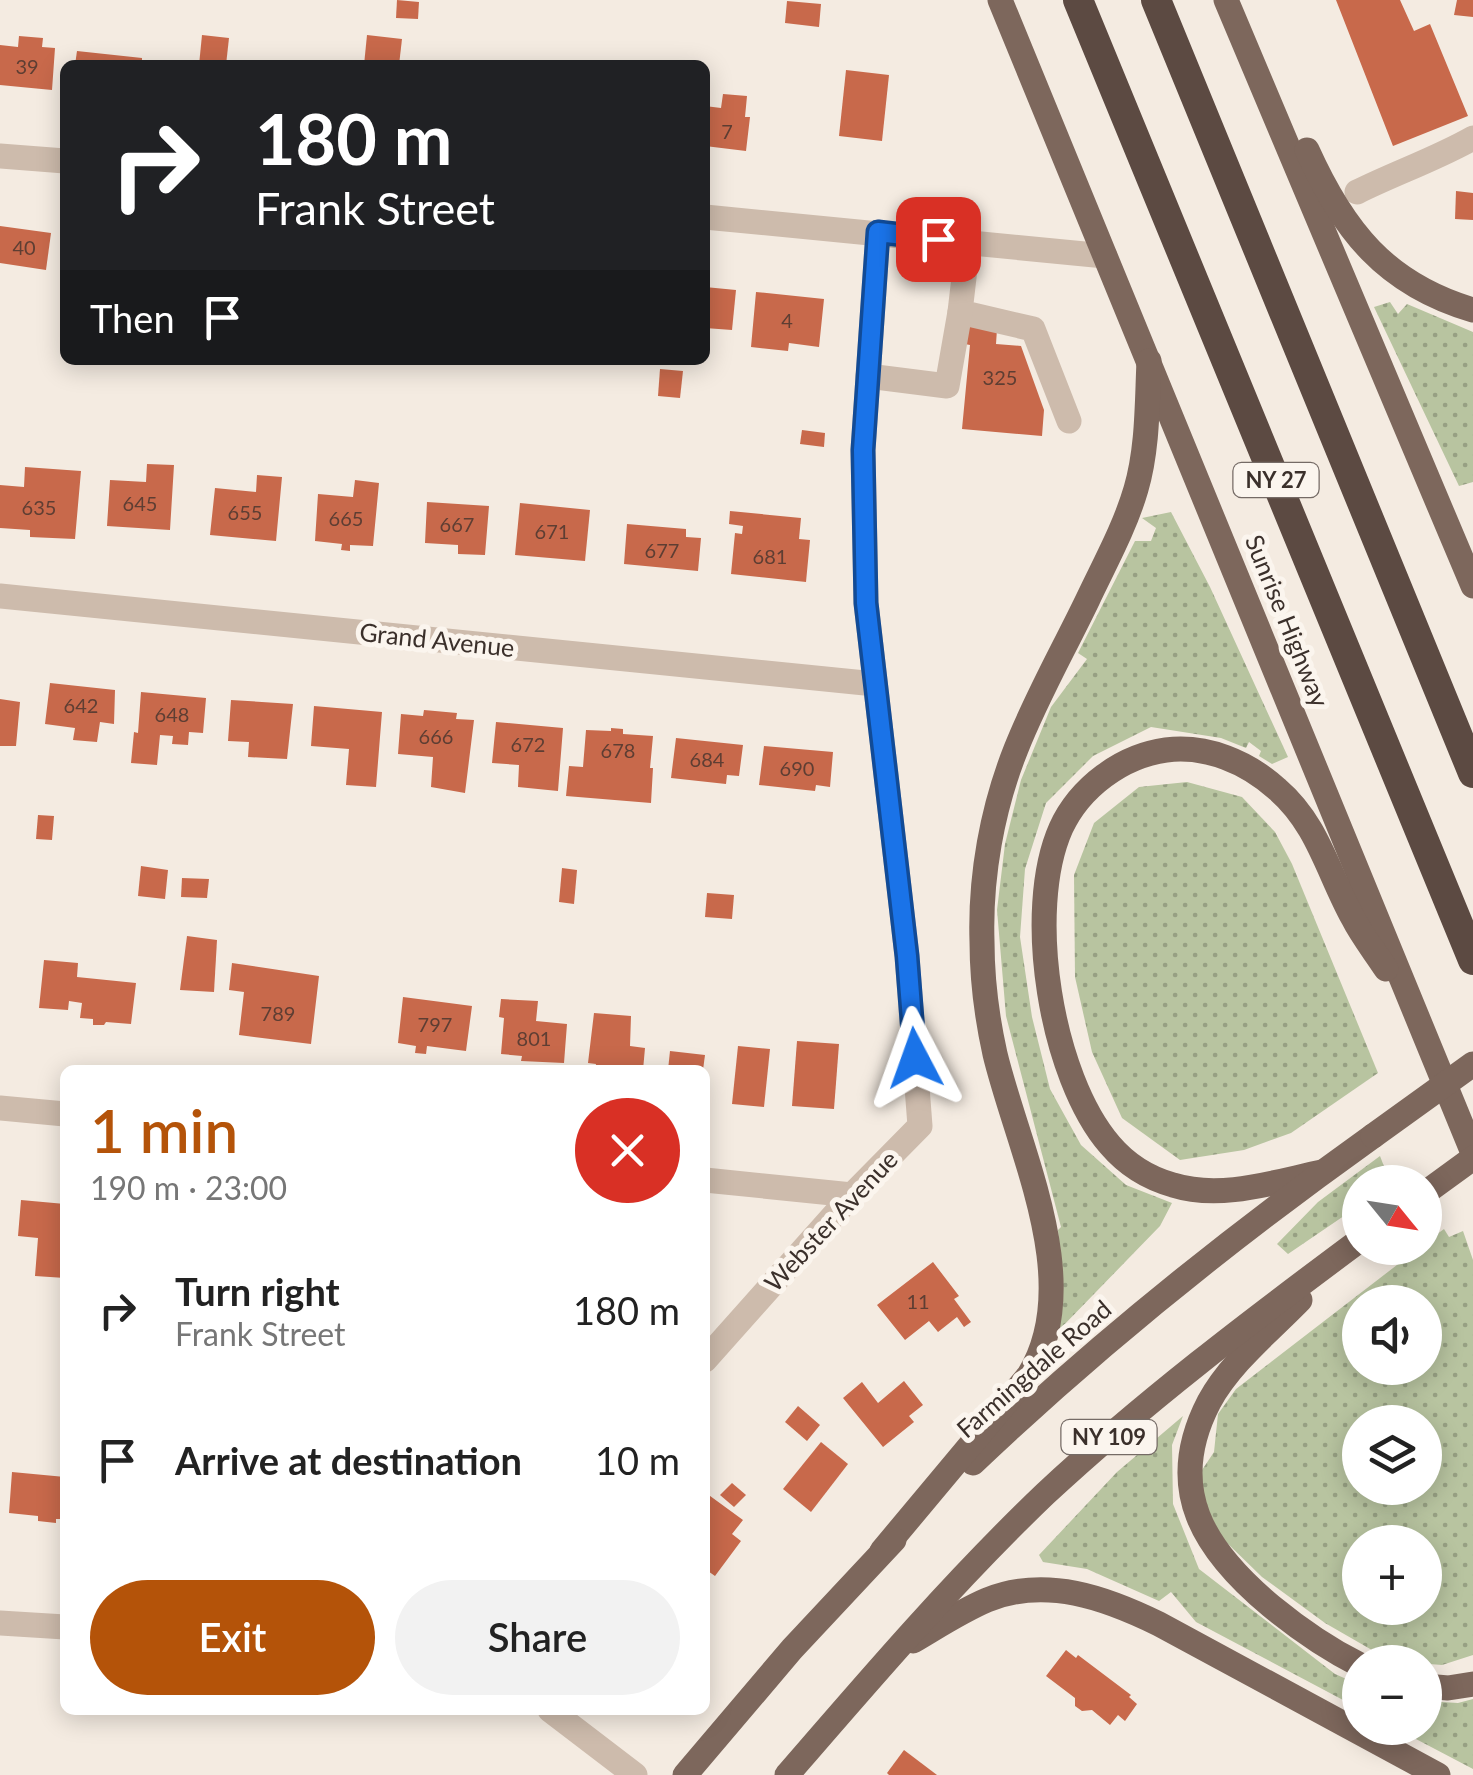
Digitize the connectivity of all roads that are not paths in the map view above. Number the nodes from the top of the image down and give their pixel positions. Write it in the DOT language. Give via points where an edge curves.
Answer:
graph roads {
  1 [pos="1000,0"];
  2 [pos="1078,0"];
  3 [pos="1156,0"];
  4 [pos="1226,0"];
  5 [pos="1234,0"];
  6 [pos="1473,138"];
  7 [pos="0,156"];
  8 [pos="60,161"];
  9 [pos="1358,192"];
  10 [pos="710,216"];
  11 [pos="878,232"];
  12 [pos="968,242"];
  13 [pos="1104,256"];
  14 [pos="1473,310"];
  15 [pos="960,312"];
  16 [pos="1149,361"];
  17 [pos="868,376"];
  18 [pos="1069,421"];
  19 [pos="1473,586"];
  20 [pos="0,596"];
  21 [pos="874,684"];
  22 [pos="1473,773"];
  23 [pos="1473,960"];
  24 [pos="1417,1016"];
  25 [pos="1473,1064"];
  26 [pos="0,1108"];
  27 [pos="60,1114"];
  28 [pos="1473,1156"];
  29 [pos="1322,1172"];
  30 [pos="1442,1180"];
  31 [pos="710,1181"];
  32 [pos="852,1195"];
  33 [pos="1342,1254"];
  34 [pos="1342,1258"];
  35 [pos="710,1354"];
  36 [pos="882,1551"];
  37 [pos="0,1623"];
  38 [pos="60,1627"];
  39 [pos="891,1654"];
  40 [pos="1342,1654"];
  41 [pos="1473,1684"];
  42 [pos="1442,1687"];
  43 [pos="557,1715"];
  44 [pos="635,1775"];
  45 [pos="685,1775"];
  46 [pos="787,1775"];
  47 [pos="1438,1775"];
  1 -- 13 [label="main road, Sunrise Highway"];
  2 -- 23 [label="highway, Sunrise Highway / NY 27"];
  3 -- 22 [label="highway, NY 27"];
  4 -- 19 [label="main road"];
  5 -- 14 [label="main road" via="1345,221 1394,273"];
  6 -- 9 [label="street"];
  7 -- 8 [label="street"];
  10 -- 11 [label="street"];
  11 -- 12 [label="street"];
  11 -- 17 [label="street, Webster Avenue"];
  12 -- 13 [label="street"];
  12 -- 15 [label="street"];
  13 -- 16 [label="main road, Sunrise Highway"];
  15 -- 17 [label="street" via="947,386"];
  15 -- 18 [label="street" via="1033,328"];
  16 -- 24 [label="main road, Sunrise Highway"];
  16 -- 36 [label="main road" via="1137,486 1015,750 987,863 986,998 1051,1263 1047,1335 1029,1374"];
  17 -- 21 [label="street, Webster Avenue" via="865,565"];
  20 -- 21 [label="street, Grand Avenue"];
  21 -- 32 [label="street, Webster Avenue" via="920,1126"];
  24 -- 28 [label="main road, Sunrise Highway"];
  24 -- 29 [label="main road" via="1352,918 1305,819 1252,770 1206,752 1153,752 1104,776 1068,816 1050,860 1045,950 1065,1059 1098,1130 1134,1167 1176,1187 1219,1192"];
  25 -- 29 [label="main road, Farmingdale Road / NY 109, bridge"];
  26 -- 27 [label="street"];
  28 -- 30 [label="main road"];
  29 -- 36 [label="main road, Farmingdale Road / NY 109" via="1040,1401"];
  31 -- 32 [label="street"];
  32 -- 35 [label="street, Webster Avenue"];
  33 -- 39 [label="main road, NY 109" via="1091,1452"];
  34 -- 40 [label="main road" via="1214,1394 1197,1432 1190,1478 1202,1529 1232,1570 1301,1629"];
  36 -- 45 [label="main road, Farmingdale Road / NY 109"];
  37 -- 38 [label="street"];
  39 -- 46 [label="main road, NY 109"];
  39 -- 47 [label="main road" via="1004,1594 1078,1593 1159,1624"];
  41 -- 42 [label="main road"];
  43 -- 44 [label="street"];
}
